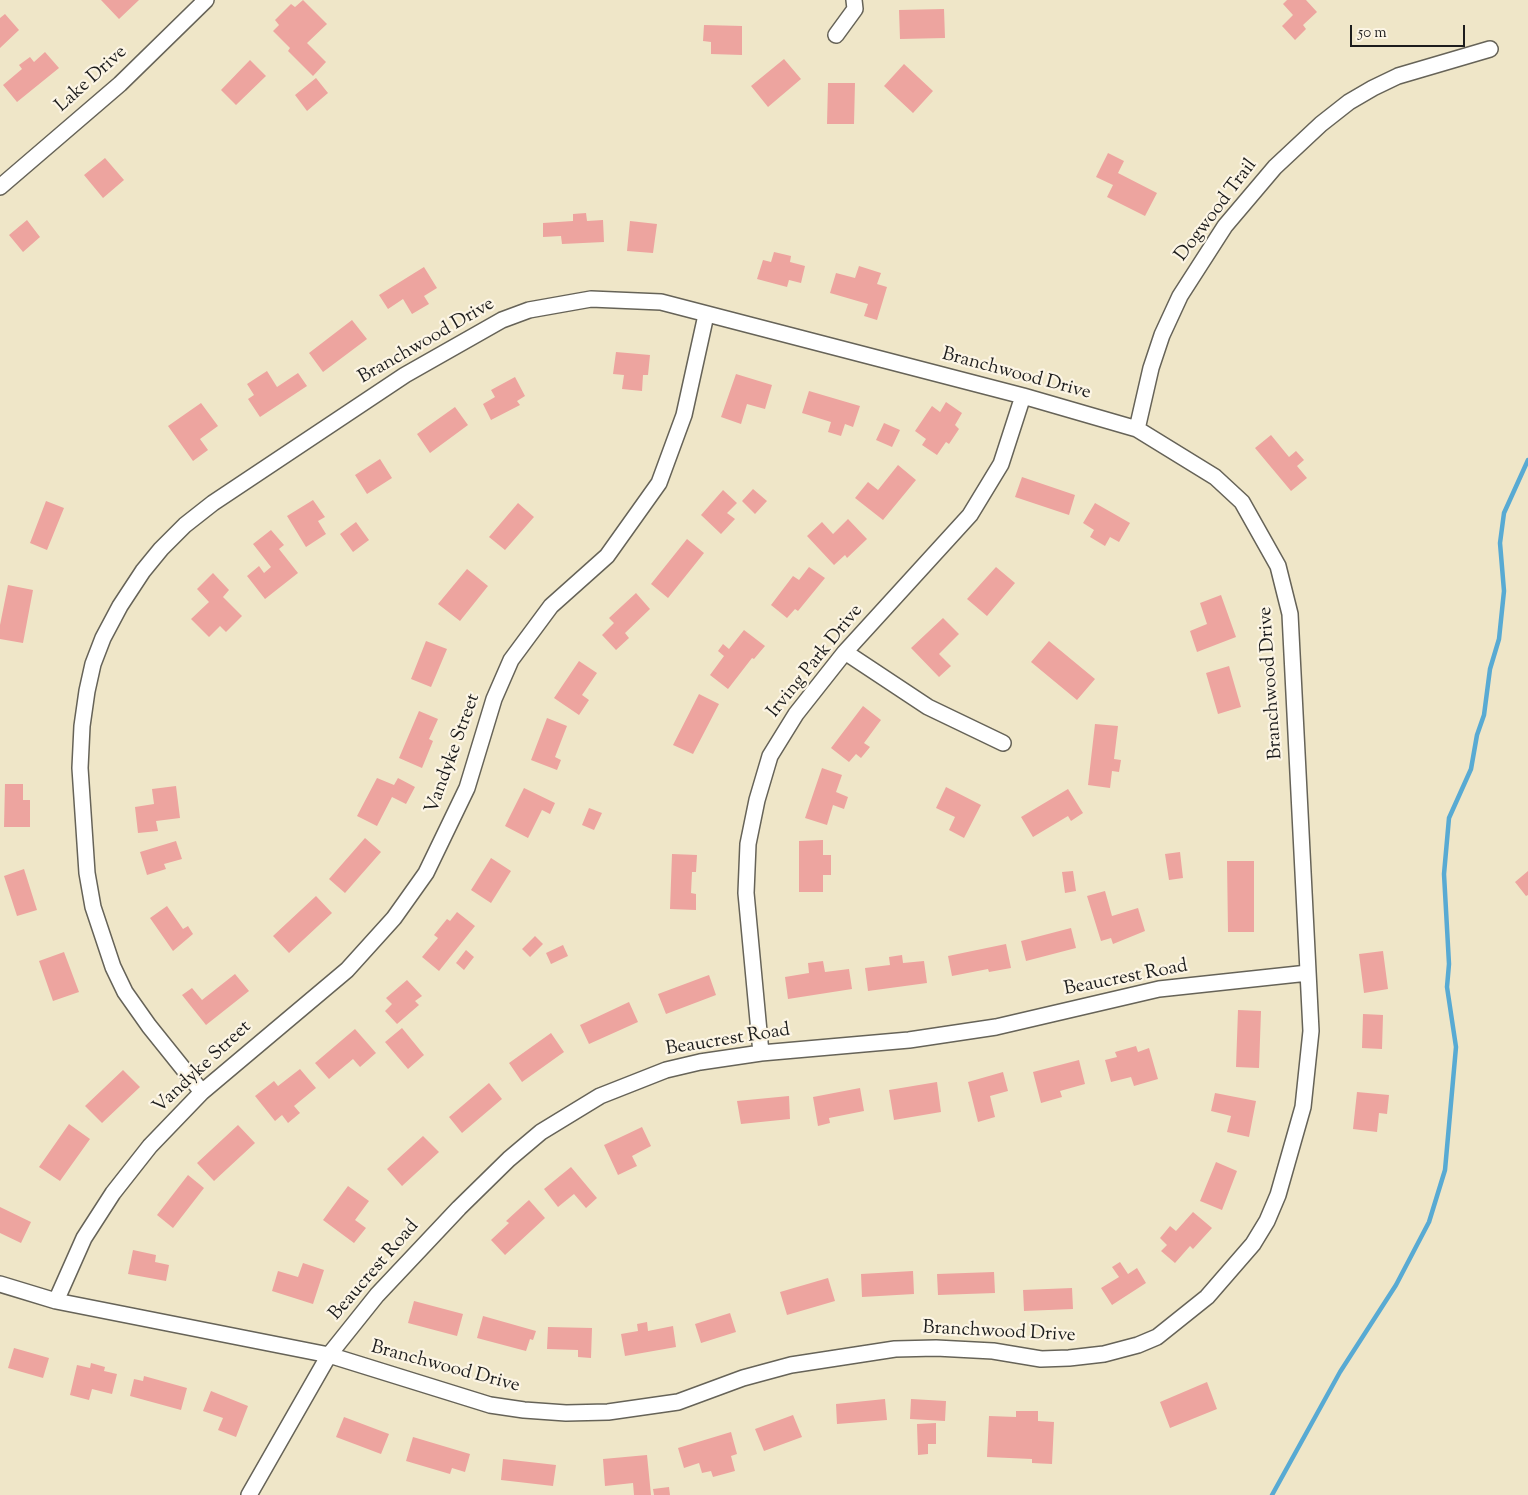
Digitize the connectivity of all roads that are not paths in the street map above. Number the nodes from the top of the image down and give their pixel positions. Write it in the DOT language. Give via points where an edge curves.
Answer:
graph roads {
  1 [pos="206,0"];
  2 [pos="854,0"];
  3 [pos="836,35"];
  4 [pos="1490,49"];
  5 [pos="0,186"];
  6 [pos="706,315"];
  7 [pos="1022,396"];
  8 [pos="1137,429"];
  9 [pos="845,652"];
  10 [pos="1003,742"];
  11 [pos="1308,973"];
  12 [pos="761,1053"];
  13 [pos="202,1092"];
  14 [pos="0,1284"];
  15 [pos="56,1301"];
  16 [pos="329,1355"];
  17 [pos="249,1495"];
  1 -- 5 [label="street, Lake Drive" via="120,84"];
  2 -- 3 [label="street" via="855,9"];
  4 -- 8 [label="street, Dogwood Trail" via="1398,76 1373,88 1322,124 1269,173 1225,226 1180,296 1151,368"];
  6 -- 7 [label="street, Branchwood Drive"];
  6 -- 13 [label="street, Vandyke Street" via="684,415 659,483 607,556 551,606 512,660 494,699 467,788 426,873 394,918 347,970"];
  6 -- 13 [label="street, Branchwood Drive" via="661,302 591,299 529,310 486,328 405,375 213,503 161,549 120,606 93,664 82,726 82,817 90,890 102,941 125,992"];
  7 -- 8 [label="street, Branchwood Drive"];
  7 -- 9 [label="street, Irving Park Drive" via="1001,464 970,514"];
  8 -- 11 [label="street, Branchwood Drive" via="1215,477 1242,502 1278,566 1290,614"];
  9 -- 10 [label="street" via="928,707"];
  9 -- 12 [label="street, Irving Park Drive" via="796,714 770,756 757,800 748,844 746,893"];
  11 -- 12 [label="street, Beaucrest Road" via="1160,989 967,1032"];
  11 -- 16 [label="street, Branchwood Drive" via="1311,1031 1303,1107 1289,1162 1267,1220 1253,1244 1207,1297 1175,1325 1138,1345 1104,1354 1069,1358 936,1348 895,1350 791,1366 743,1378 668,1404 608,1412 566,1413 490,1405"];
  12 -- 16 [label="street, Beaucrest Road" via="674,1068 632,1081 570,1112 541,1132 459,1208 377,1295"];
  13 -- 15 [label="street, Vandyke Street" via="150,1146 113,1193 84,1238"];
  14 -- 15 [label="street, Branchwood Drive"];
  15 -- 16 [label="street, Branchwood Drive"];
  16 -- 17 [label="street, Beaucrest Road"];
}
